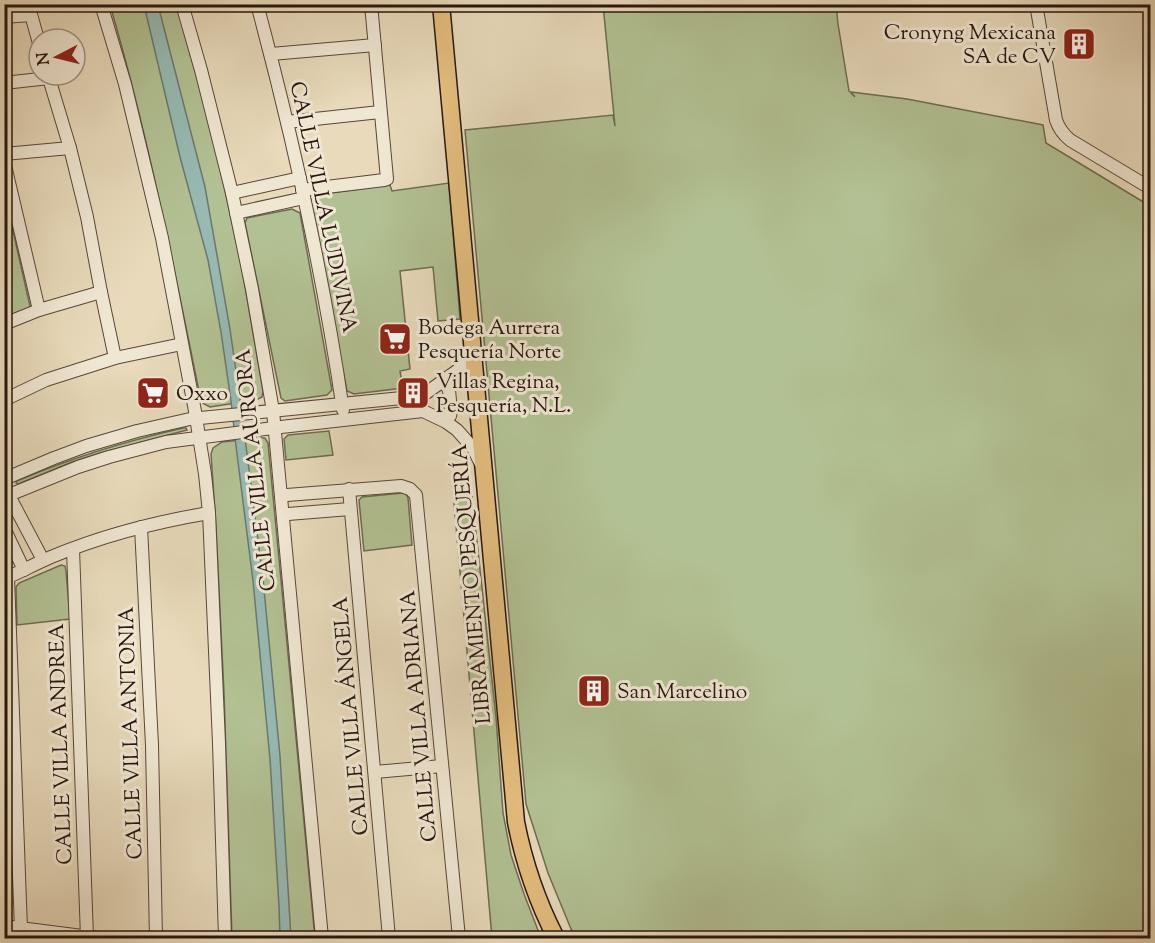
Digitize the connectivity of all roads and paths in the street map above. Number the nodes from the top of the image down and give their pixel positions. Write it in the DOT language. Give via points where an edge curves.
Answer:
graph roads {
  1 [pos="101,4"];
  2 [pos="182,4"];
  3 [pos="258,4"];
  4 [pos="371,4"];
  5 [pos="441,4"];
  6 [pos="1036,4"];
  7 [pos="29,10"];
  8 [pos="4,18"];
  9 [pos="34,27"];
  10 [pos="375,45"];
  11 [pos="271,54"];
  12 [pos="27,80"];
  13 [pos="4,83"];
  14 [pos="52,87"];
  15 [pos="380,112"];
  16 [pos="287,122"];
  17 [pos="70,148"];
  18 [pos="4,154"];
  19 [pos="4,161"];
  20 [pos="1150,188"];
  21 [pos="302,189"];
  22 [pos="232,193"];
  23 [pos="236,213"];
  24 [pos="100,292"];
  25 [pos="39,310"];
  26 [pos="4,324"];
  27 [pos="182,344"];
  28 [pos="473,345"];
  29 [pos="115,358"];
  30 [pos="456,372"];
  31 [pos="437,386"];
  32 [pos="476,388"];
  33 [pos="4,400"];
  34 [pos="342,404"];
  35 [pos="479,414"];
  36 [pos="439,418"];
  37 [pos="273,419"];
  38 [pos="344,420"];
  39 [pos="198,428"];
  40 [pos="459,432"];
  41 [pos="483,471"];
  42 [pos="4,479"];
  43 [pos="349,489"];
  44 [pos="6,493"];
  45 [pos="283,506"];
  46 [pos="350,509"];
  47 [pos="209,513"];
  48 [pos="141,527"];
  49 [pos="4,528"];
  50 [pos="73,549"];
  51 [pos="43,560"];
  52 [pos="24,570"];
  53 [pos="6,579"];
  54 [pos="442,766"];
  55 [pos="375,772"];
  56 [pos="4,926"];
  57 [pos="21,929"];
  58 [pos="92,938"];
  59 [pos="156,939"];
  60 [pos="225,939"];
  61 [pos="321,939"];
  62 [pos="389,939"];
  63 [pos="459,939"];
  64 [pos="555,939"];
  1 -- 27 [label="street" via="157,216"];
  2 -- 22 [label="street, CALLE VILLA AURORA"];
  3 -- 11 [label="street, CALLE VILLA LUDIVINA"];
  4 -- 10 [label="street"];
  5 -- 28 [label="main road, LIBRAMIENTO PESQUERÍA"];
  6 -- 20 [label="street" via="1056,120 1062,134"];
  7 -- 8 [label="street"];
  7 -- 9 [label="street"];
  10 -- 11 [label="street"];
  10 -- 15 [label="street"];
  11 -- 16 [label="street, CALLE VILLA LUDIVINA"];
  12 -- 13 [label="street"];
  14 -- 17 [label="street"];
  15 -- 16 [label="street"];
  15 -- 21 [label="street" via="387,179"];
  16 -- 21 [label="street, CALLE VILLA LUDIVINA"];
  17 -- 18 [label="street"];
  17 -- 24 [label="street"];
  19 -- 25 [label="street"];
  21 -- 22 [label="street"];
  21 -- 23 [label="street"];
  21 -- 34 [label="street, CALLE VILLA LUDIVINA"];
  22 -- 23 [label="street, CALLE VILLA AURORA"];
  23 -- 37 [label="street, CALLE VILLA AURORA"];
  24 -- 25 [label="street"];
  24 -- 29 [label="street"];
  25 -- 26 [label="street"];
  27 -- 29 [label="street"];
  27 -- 39 [label="street"];
  28 -- 30 [label="street"];
  28 -- 32 [label="main road, LIBRAMIENTO PESQUERÍA"];
  29 -- 33 [label="street" via="46,380"];
  30 -- 31 [label="street"];
  30 -- 32 [label="street" via="468,372"];
  31 -- 34 [label="street" via="422,396"];
  31 -- 36 [label="street" via="425,402 426,408"];
  31 -- 36 [label="street" via="448,387 452,411 450,416"];
  32 -- 35 [label="main road, LIBRAMIENTO PESQUERÍA"];
  34 -- 37 [label="street"];
  34 -- 38 [label="street, CALLE VILLA LUDIVINA"];
  35 -- 40 [label="street" via="470,431"];
  35 -- 41 [label="main road, LIBRAMIENTO PESQUERÍA"];
  36 -- 38 [label="street" via="423,411"];
  36 -- 40 [label="street"];
  37 -- 38 [label="street"];
  37 -- 39 [label="street" via="252,413 220,416"];
  37 -- 39 [label="street" via="253,431 221,435"];
  37 -- 45 [label="street, CALLE VILLA AURORA"];
  39 -- 42 [label="street" via="137,431 86,446"];
  39 -- 44 [label="street"];
  39 -- 47 [label="street"];
  40 -- 41 [label="street" via="473,448"];
  41 -- 64 [label="main road, LIBRAMIENTO PESQUERÍA" via="516,822 528,873"];
  43 -- 45 [label="street"];
  43 -- 46 [label="street, CALLE VILLA ÁNGELA"];
  43 -- 54 [label="street, CALLE VILLA ADRIANA" via="401,486 412,491 417,500"];
  44 -- 51 [label="street"];
  45 -- 46 [label="street"];
  45 -- 61 [label="street, CALLE VILLA AURORA"];
  46 -- 55 [label="street, CALLE VILLA ÁNGELA"];
  47 -- 48 [label="street"];
  47 -- 60 [label="street"];
  48 -- 50 [label="street"];
  48 -- 59 [label="street, CALLE VILLA ANTONIA" via="152,745"];
  49 -- 52 [label="street"];
  50 -- 51 [label="street"];
  50 -- 58 [label="street, CALLE VILLA ANDREA"];
  51 -- 52 [label="street"];
  52 -- 53 [label="street"];
  53 -- 57 [label="street"];
  54 -- 55 [label="street"];
  54 -- 63 [label="street, CALLE VILLA ADRIANA"];
  55 -- 62 [label="street, CALLE VILLA ÁNGELA"];
  56 -- 57 [label="street"];
  57 -- 58 [label="street"];
}
